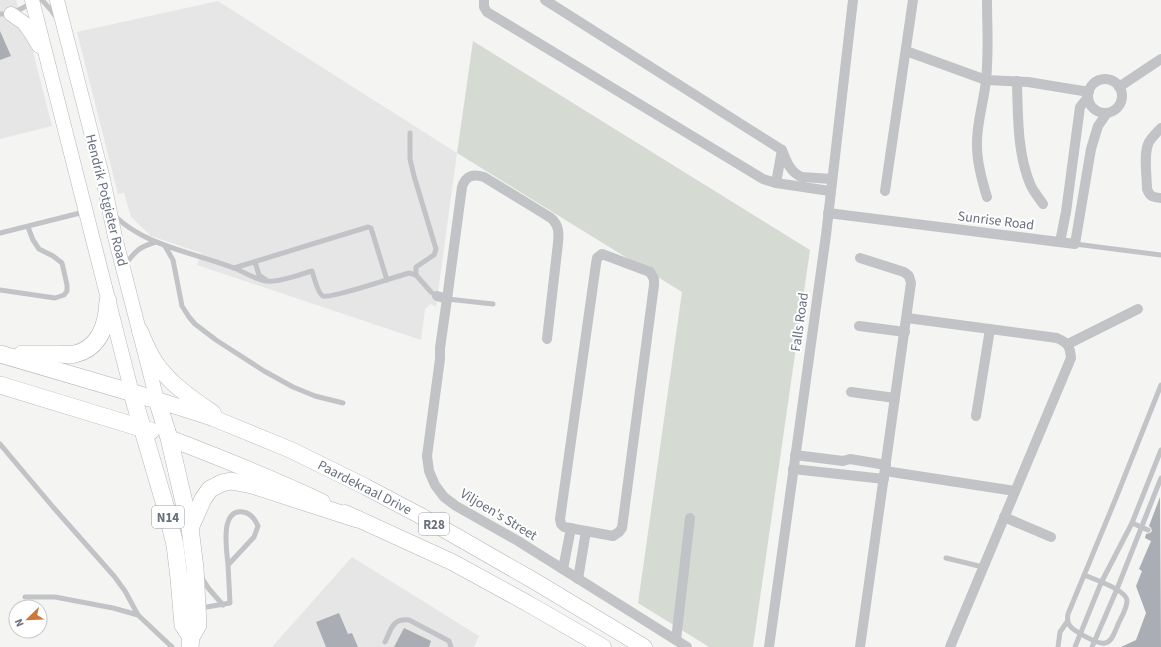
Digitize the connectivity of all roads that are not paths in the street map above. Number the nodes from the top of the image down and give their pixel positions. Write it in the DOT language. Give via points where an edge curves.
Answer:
graph roads {
  1 [pos="57,0"];
  2 [pos="484,0"];
  3 [pos="545,0"];
  4 [pos="853,0"];
  5 [pos="912,0"];
  6 [pos="987,0"];
  7 [pos="35,1"];
  8 [pos="6,14"];
  9 [pos="65,30"];
  10 [pos="906,51"];
  11 [pos="46,59"];
  12 [pos="1161,59"];
  13 [pos="986,80"];
  14 [pos="1017,81"];
  15 [pos="1119,87"];
  16 [pos="1088,94"];
  17 [pos="1107,113"];
  18 [pos="1161,128"];
  19 [pos="410,133"];
  20 [pos="782,150"];
  21 [pos="812,177"];
  22 [pos="832,178"];
  23 [pos="776,183"];
  24 [pos="809,188"];
  25 [pos="830,191"];
  26 [pos="886,191"];
  27 [pos="987,197"];
  28 [pos="1161,198"];
  29 [pos="1043,204"];
  30 [pos="110,211"];
  31 [pos="85,212"];
  32 [pos="828,214"];
  33 [pos="28,227"];
  34 [pos="0,233"];
  35 [pos="156,242"];
  36 [pos="1060,242"];
  37 [pos="1075,244"];
  38 [pos="165,246"];
  39 [pos="1161,255"];
  40 [pos="860,258"];
  41 [pos="255,262"];
  42 [pos="123,267"];
  43 [pos="234,268"];
  44 [pos="416,275"];
  45 [pos="388,280"];
  46 [pos="268,282"];
  47 [pos="0,290"];
  48 [pos="437,296"];
  49 [pos="447,299"];
  50 [pos="108,301"];
  51 [pos="493,304"];
  52 [pos="1138,309"];
  53 [pos="907,318"];
  54 [pos="859,326"];
  55 [pos="990,329"];
  56 [pos="140,331"];
  57 [pos="904,332"];
  58 [pos="547,339"];
  59 [pos="1068,344"];
  60 [pos="1,354"];
  61 [pos="0,385"];
  62 [pos="1161,387"];
  63 [pos="851,392"];
  64 [pos="132,393"];
  65 [pos="895,398"];
  66 [pos="157,400"];
  67 [pos="343,403"];
  68 [pos="976,416"];
  69 [pos="229,425"];
  70 [pos="142,427"];
  71 [pos="169,438"];
  72 [pos="0,444"];
  73 [pos="1161,450"];
  74 [pos="795,455"];
  75 [pos="842,461"];
  76 [pos="793,469"];
  77 [pos="885,471"];
  78 [pos="840,474"];
  79 [pos="1161,478"];
  80 [pos="1015,491"];
  81 [pos="1004,517"];
  82 [pos="690,518"];
  83 [pos="357,519"];
  84 [pos="1132,523"];
  85 [pos="1142,527"];
  86 [pos="190,528"];
  87 [pos="571,528"];
  88 [pos="1148,530"];
  89 [pos="586,531"];
  90 [pos="1051,537"];
  91 [pos="946,558"];
  92 [pos="228,565"];
  93 [pos="983,566"];
  94 [pos="195,568"];
  95 [pos="563,570"];
  96 [pos="1084,574"];
  97 [pos="578,578"];
  98 [pos="1101,583"];
  99 [pos="1117,589"];
  100 [pos="25,597"];
  101 [pos="223,605"];
  102 [pos="190,609"];
  103 [pos="138,616"];
  104 [pos="1067,622"];
  105 [pos="1080,633"];
  106 [pos="676,640"];
  107 [pos="191,642"];
  108 [pos="385,642"];
  109 [pos="1093,644"];
  110 [pos="172,647"];
  111 [pos="451,647"];
  112 [pos="603,647"];
  113 [pos="644,647"];
  114 [pos="687,647"];
  115 [pos="769,647"];
  116 [pos="860,647"];
  117 [pos="950,647"];
  118 [pos="1058,647"];
  119 [pos="1075,647"];
  1 -- 9 [label="main road, Hendrik Potgieter Road"];
  2 -- 23 [label="street" via="487,12 762,179"];
  3 -- 20 [label="street"];
  4 -- 22 [label="street, Falls Road"];
  5 -- 10 [label="street"];
  6 -- 13 [label="street"];
  7 -- 8 [label="lane"];
  7 -- 9 [label="lane" via="52,10"];
  7 -- 11 [label="main road, Hendrik Potgieter Road"];
  8 -- 11 [label="main road" via="24,23"];
  9 -- 30 [label="main road, Hendrik Potgieter Road"];
  10 -- 13 [label="street"];
  10 -- 26 [label="street"];
  11 -- 31 [label="main road, Hendrik Potgieter Road"];
  12 -- 15 [label="street"];
  13 -- 14 [label="street"];
  13 -- 27 [label="street" via="976,146"];
  14 -- 16 [label="street"];
  14 -- 29 [label="street" via="1019,136 1024,164 1031,186"];
  15 -- 16 [label="street" via="1110,81 1099,80"];
  15 -- 17 [label="street" via="1120,104 1112,112"];
  16 -- 17 [label="street" via="1089,102 1096,111"];
  16 -- 36 [label="street" via="1080,108"];
  17 -- 37 [label="street" via="1098,126 1091,149"];
  18 -- 28 [label="street" via="1149,141 1146,154 1147,189 1153,197"];
  19 -- 44 [label="lane" via="410,158 414,176 436,249 434,255 416,267"];
  20 -- 21 [label="street" via="795,174"];
  20 -- 23 [label="street"];
  21 -- 22 [label="street"];
  21 -- 24 [label="street"];
  22 -- 25 [label="street, Falls Road"];
  23 -- 24 [label="street"];
  24 -- 25 [label="street"];
  25 -- 32 [label="street, Falls Road"];
  30 -- 35 [label="lane" via="129,229"];
  30 -- 42 [label="main road, Hendrik Potgieter Road"];
  31 -- 33 [label="lane"];
  31 -- 50 [label="main road, Hendrik Potgieter Road"];
  32 -- 36 [label="street, Sunrise Road"];
  32 -- 74 [label="street, Falls Road"];
  33 -- 34 [label="lane"];
  33 -- 47 [label="lane" via="39,249 62,263 67,291 55,298"];
  35 -- 38 [label="lane"];
  35 -- 42 [label="lane" via="144,246 133,254"];
  36 -- 37 [label="street, Sunrise Road"];
  37 -- 39 [label="lane, Sunrise Road"];
  38 -- 43 [label="lane"];
  38 -- 67 [label="lane" via="173,260 182,306 196,324 216,340 293,387"];
  40 -- 53 [label="street" via="904,272 909,276 911,283"];
  41 -- 43 [label="lane"];
  41 -- 45 [label="lane" via="369,227"];
  41 -- 46 [label="lane" via="259,275"];
  42 -- 56 [label="main road, Hendrik Potgieter Road"];
  43 -- 46 [label="lane"];
  44 -- 45 [label="lane" via="409,273"];
  44 -- 48 [label="lane"];
  45 -- 46 [label="lane" via="327,297 320,293 312,271"];
  48 -- 49 [label="street"];
  49 -- 51 [label="lane"];
  49 -- 58 [label="street, Viljoen's Street" via="462,187 468,177 477,175 555,221 559,232"];
  49 -- 95 [label="street, Viljoen's Street" via="427,456 429,471 444,497 456,506"];
  50 -- 60 [label="highway" via="104,327 99,337 86,349 75,354"];
  50 -- 64 [label="main road, Hendrik Potgieter Road"];
  52 -- 59 [label="street"];
  53 -- 55 [label="street"];
  53 -- 57 [label="street"];
  54 -- 57 [label="street"];
  55 -- 59 [label="street" via="1057,338"];
  55 -- 68 [label="street"];
  56 -- 66 [label="main road, Hendrik Potgieter Road"];
  56 -- 69 [label="main road" via="154,360 166,377"];
  57 -- 65 [label="street"];
  59 -- 80 [label="street" via="1071,358"];
  60 -- 64 [label="highway"];
  61 -- 70 [label="highway"];
  62 -- 96 [label="lane"];
  63 -- 65 [label="street"];
  64 -- 66 [label="highway"];
  64 -- 70 [label="highway, N14"];
  65 -- 77 [label="street"];
  66 -- 69 [label="main road, Paardekraal Drive / R28"];
  66 -- 71 [label="highway, N14"];
  69 -- 113 [label="main road, Paardekraal Drive / R28" via="291,450 419,515"];
  70 -- 71 [label="highway"];
  70 -- 102 [label="highway, N14" via="167,512 179,578"];
  71 -- 83 [label="main road, R28" via="293,488"];
  71 -- 86 [label="highway, N14"];
  72 -- 103 [label="lane" via="114,576"];
  73 -- 84 [label="lane"];
  74 -- 75 [label="street"];
  74 -- 76 [label="street, Falls Road"];
  75 -- 77 [label="street" via="850,459"];
  75 -- 78 [label="street"];
  76 -- 78 [label="street"];
  76 -- 115 [label="street, Falls Road"];
  77 -- 78 [label="street"];
  77 -- 80 [label="street"];
  77 -- 116 [label="street"];
  79 -- 85 [label="lane"];
  80 -- 81 [label="street"];
  81 -- 90 [label="street"];
  81 -- 93 [label="street"];
  82 -- 106 [label="street"];
  83 -- 86 [label="highway" via="252,485 231,481 210,489 202,498"];
  83 -- 112 [label="main road, R28" via="452,562"];
  84 -- 85 [label="lane"];
  84 -- 98 [label="lane"];
  85 -- 88 [label="lane"];
  85 -- 99 [label="lane"];
  86 -- 94 [label="highway, N14"];
  87 -- 89 [label="street"];
  87 -- 89 [label="street" via="564,527 560,519 596,264 597,258 602,254 650,272 654,285 622,528 613,536"];
  87 -- 95 [label="street"];
  89 -- 97 [label="street"];
  91 -- 93 [label="lane"];
  92 -- 92 [label="lane" via="256,533 256,521 244,512 234,513 227,524"];
  92 -- 101 [label="lane" via="230,603"];
  93 -- 117 [label="street"];
  94 -- 101 [label="lane"];
  94 -- 102 [label="highway, N14"];
  95 -- 97 [label="street, Viljoen's Street"];
  96 -- 98 [label="lane"];
  96 -- 104 [label="lane"];
  97 -- 106 [label="street, Viljoen's Street"];
  98 -- 99 [label="lane"];
  98 -- 105 [label="lane"];
  99 -- 109 [label="lane"];
  99 -- 109 [label="lane" via="1127,598 1126,606 1111,639 1106,643"];
  100 -- 103 [label="lane" via="55,597 113,608"];
  101 -- 102 [label="lane"];
  102 -- 107 [label="highway, N14" via="183,624"];
  103 -- 110 [label="lane"];
  104 -- 105 [label="lane"];
  104 -- 118 [label="lane" via="1060,632"];
  105 -- 109 [label="lane"];
  105 -- 119 [label="lane"];
  106 -- 114 [label="street, Viljoen's Street"];
  108 -- 111 [label="lane" via="394,624 403,619 449,641"];
}
